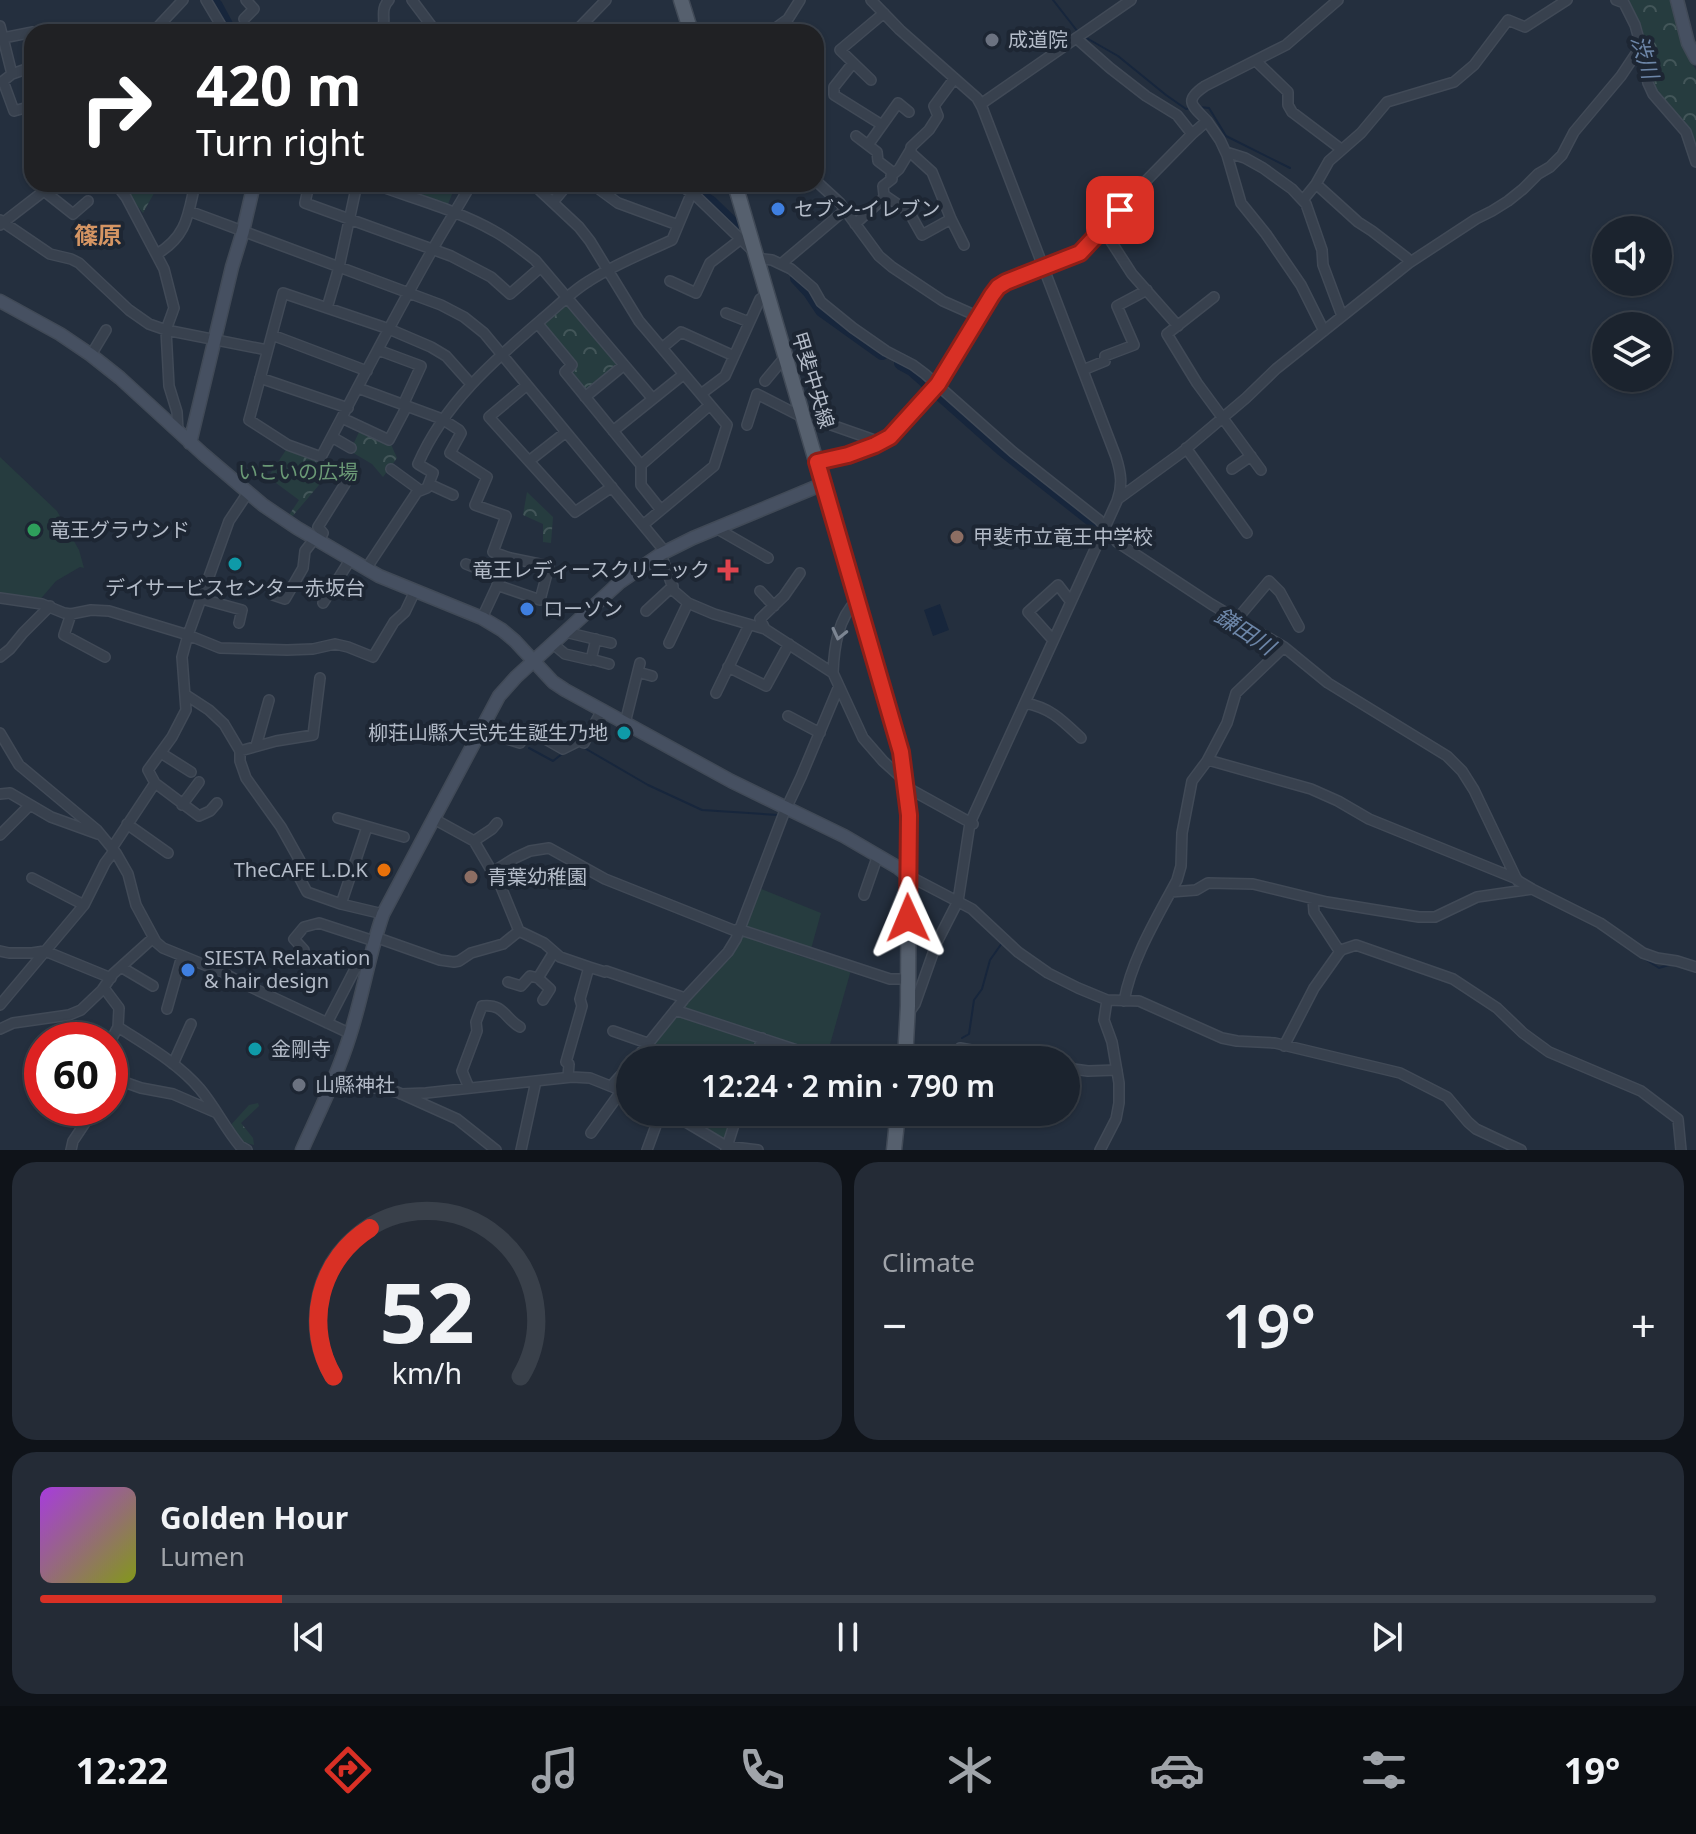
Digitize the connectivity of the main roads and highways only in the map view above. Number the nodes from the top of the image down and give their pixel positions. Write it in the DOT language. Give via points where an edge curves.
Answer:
graph roads {
  1 [pos="681,0"];
  2 [pos="688,24"];
  3 [pos="737,192"];
  4 [pos="906,1046"];
  5 [pos="897,1126"];
  6 [pos="894,1150"];
  1 -- 2 [label="main road"];
  3 -- 4 [label="main road, 甲斐中央線" via="901,752 909,815"];
  5 -- 6 [label="main road"];
}
